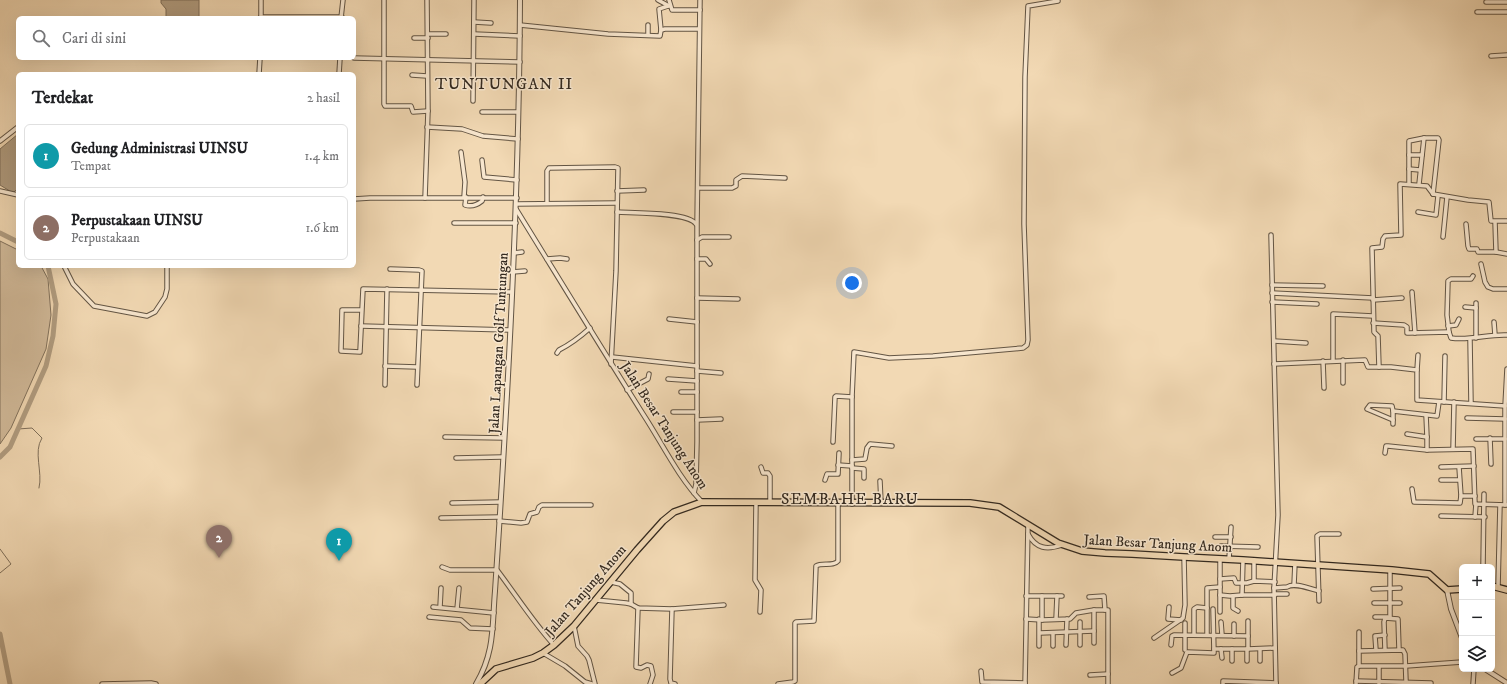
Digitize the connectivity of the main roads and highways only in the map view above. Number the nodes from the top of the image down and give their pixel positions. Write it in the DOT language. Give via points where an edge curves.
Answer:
graph roads {
  1 [pos="702,502"];
  2 [pos="1495,587"];
  3 [pos="1459,589"];
  4 [pos="1507,590"];
  5 [pos="480,684"];
  1 -- 3 [label="main road, Jalan Besar Tanjung Anom" via="993,505 1062,545 1077,550 1391,570 1429,574 1447,590"];
  1 -- 5 [label="main road, Jalan Tanjung Anom" via="674,512 663,521 574,626 554,645 526,661 496,669"];
  2 -- 4 [label="main road"];
}
